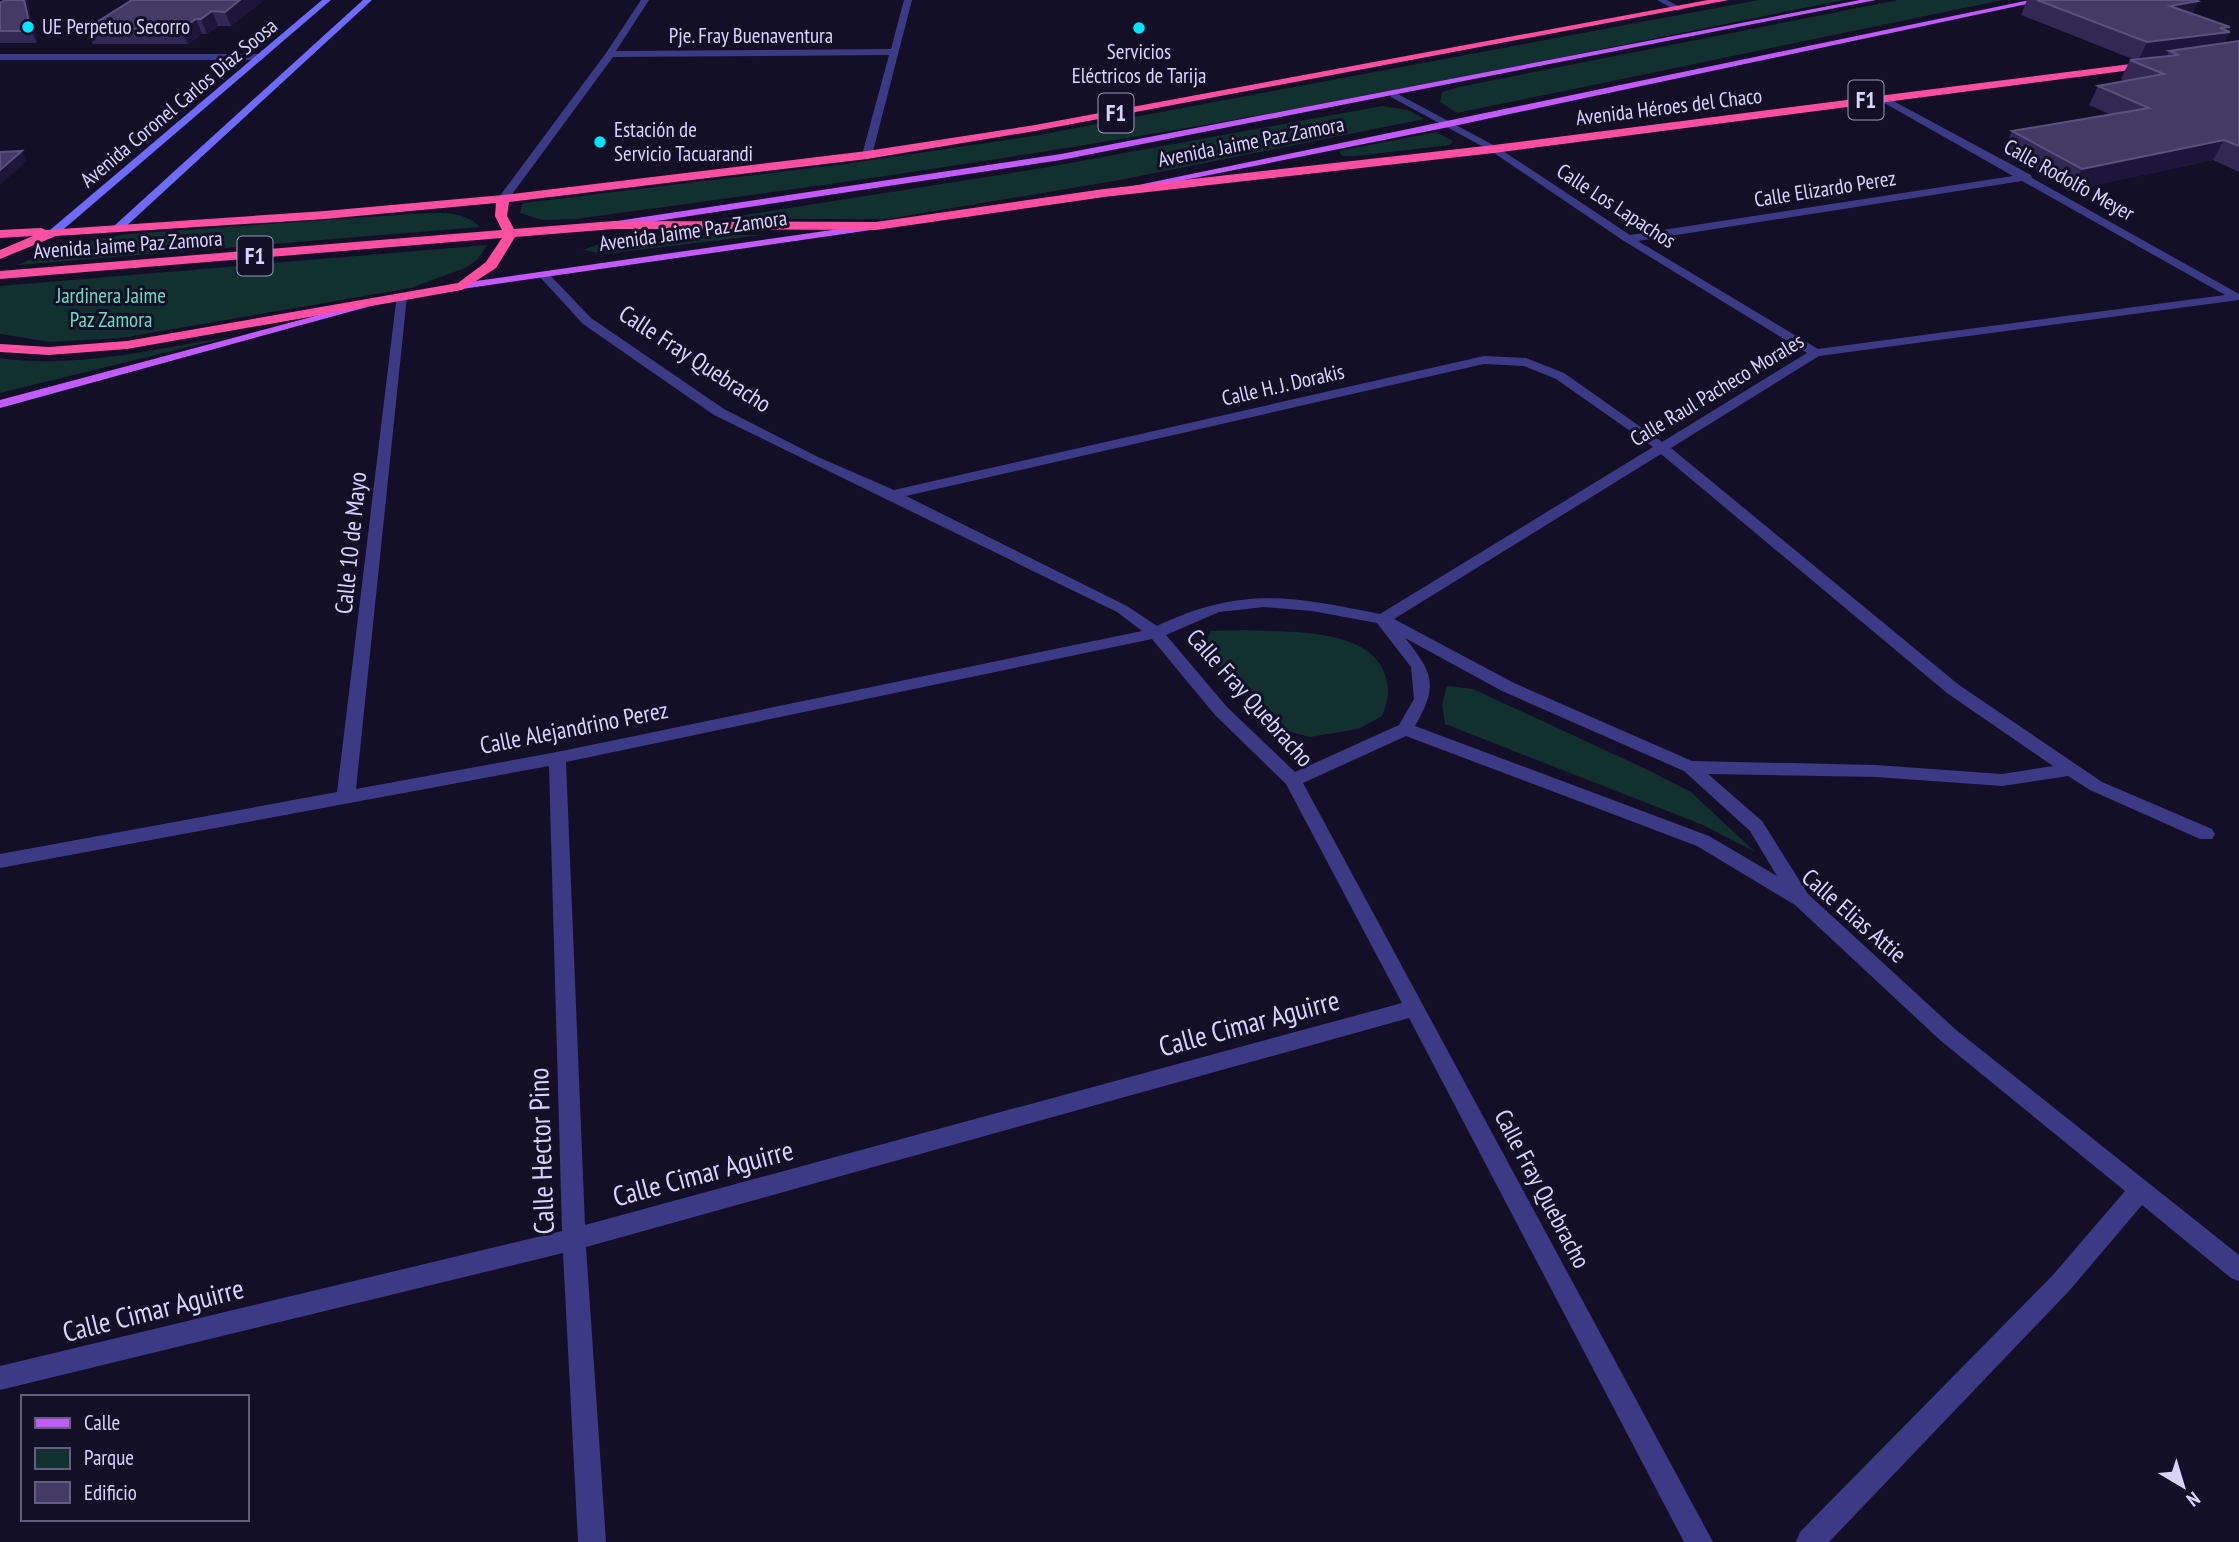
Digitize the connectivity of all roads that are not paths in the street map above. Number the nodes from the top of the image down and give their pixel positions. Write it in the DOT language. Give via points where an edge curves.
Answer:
graph roads {
  1 [pos="327,0"];
  2 [pos="368,0"];
  3 [pos="645,0"];
  4 [pos="908,0"];
  5 [pos="1661,0"];
  6 [pos="1724,0"];
  7 [pos="1872,0"];
  8 [pos="2042,0"];
  9 [pos="1680,9"];
  10 [pos="893,52"];
  11 [pos="610,54"];
  12 [pos="0,57"];
  13 [pos="261,57"];
  14 [pos="2170,62"];
  15 [pos="1394,94"];
  16 [pos="1882,98"];
  17 [pos="1449,124"];
  18 [pos="1493,149"];
  19 [pos="867,155"];
  20 [pos="2027,177"];
  21 [pos="1104,193"];
  22 [pos="503,199"];
  23 [pos="614,225"];
  24 [pos="876,226"];
  25 [pos="118,228"];
  26 [pos="54,232"];
  27 [pos="0,234"];
  28 [pos="510,234"];
  29 [pos="1628,239"];
  30 [pos="0,255"];
  31 [pos="543,274"];
  32 [pos="0,275"];
  33 [pos="462,286"];
  34 [pos="401,296"];
  35 [pos="2238,297"];
  36 [pos="0,348"];
  37 [pos="1816,352"];
  38 [pos="0,404"];
  39 [pos="1661,447"];
  40 [pos="894,495"];
  41 [pos="1382,619"];
  42 [pos="1156,633"];
  43 [pos="1405,729"];
  44 [pos="557,758"];
  45 [pos="1690,767"];
  46 [pos="2071,769"];
  47 [pos="1293,780"];
  48 [pos="346,795"];
  49 [pos="2206,834"];
  50 [pos="0,860"];
  51 [pos="1802,900"];
  52 [pos="1416,1008"];
  53 [pos="2141,1189"];
  54 [pos="574,1239"];
  55 [pos="2239,1270"];
  56 [pos="0,1378"];
  57 [pos="592,1542"];
  58 [pos="1699,1542"];
  59 [pos="1810,1542"];
  1 -- 13 [label="main road, Avenida Coronel Carlos Diaz Soosa"];
  2 -- 25 [label="main road, Avenida Coronel Carlos Diaz Soosa"];
  3 -- 11 [label="street"];
  4 -- 10 [label="street"];
  5 -- 9 [label="street"];
  6 -- 9 [label="highway, Avenida Jaime Paz Zamora / F1"];
  7 -- 15 [label="main road, Avenida Jaime Paz Zamora"];
  8 -- 17 [label="main road, Avenida Jaime Paz Zamora"];
  9 -- 19 [label="highway, Avenida Jaime Paz Zamora / F1"];
  10 -- 11 [label="street, Pje. Fray Buenaventura"];
  10 -- 19 [label="street"];
  11 -- 22 [label="street"];
  12 -- 13 [label="street"];
  13 -- 26 [label="main road, Avenida Coronel Carlos Diaz Soosa"];
  14 -- 16 [label="highway, Avenida Héroes del Chaco / F1"];
  15 -- 17 [label="street, Calle Los Lapachos"];
  15 -- 23 [label="main road, Avenida Jaime Paz Zamora" via="1060,157"];
  16 -- 18 [label="highway, Avenida Héroes del Chaco / F1"];
  16 -- 20 [label="street, Calle Rodolfo Meyer"];
  17 -- 18 [label="street, Calle Los Lapachos"];
  17 -- 21 [label="main road, Avenida Jaime Paz Zamora"];
  18 -- 21 [label="highway, Avenida Héroes del Chaco / F1"];
  18 -- 29 [label="street, Calle Los Lapachos"];
  19 -- 22 [label="highway, Avenida Jaime Paz Zamora / F1"];
  20 -- 29 [label="street, Calle Elizardo Perez"];
  20 -- 35 [label="street, Calle Rodolfo Meyer"];
  21 -- 24 [label="highway, Avenida Jaime Paz Zamora / F1"];
  22 -- 25 [label="highway, Avenida Jaime Paz Zamora / F1"];
  22 -- 28 [label="highway" via="502,216"];
  23 -- 24 [label="highway, F1"];
  23 -- 28 [label="highway, Avenida Jaime Paz Zamora / F1"];
  24 -- 31 [label="main road, Avenida Jaime Paz Zamora"];
  25 -- 26 [label="highway, Avenida Jaime Paz Zamora / F1"];
  26 -- 27 [label="highway, F1"];
  26 -- 30 [label="highway, Avenida Jaime Paz Zamora"];
  28 -- 32 [label="highway, Avenida Jaime Paz Zamora / F1"];
  28 -- 33 [label="highway, Avenida Jaime Paz Zamora" via="490,269"];
  29 -- 37 [label="street, Calle Los Lapachos"];
  31 -- 33 [label="main road, Avenida Jaime Paz Zamora"];
  31 -- 40 [label="street, Calle Fray Quebracho" via="587,321 719,412"];
  33 -- 34 [label="highway, Avenida Jaime Paz Zamora"];
  34 -- 36 [label="highway, Avenida Jaime Paz Zamora" via="127,345 49,351"];
  34 -- 38 [label="main road"];
  34 -- 48 [label="street, Calle 10 de Mayo"];
  35 -- 37 [label="street, Calle Raul Pacheco Morales"];
  37 -- 39 [label="street, Calle Raul Pacheco Morales"];
  39 -- 40 [label="street, Calle H. J. Dorakis" via="1560,376 1526,362 1483,360"];
  39 -- 41 [label="street, Calle Raul Pacheco Morales"];
  39 -- 46 [label="street, Calle H. J. Dorakis" via="1953,689"];
  40 -- 42 [label="street, Calle Fray Quebracho" via="1122,609"];
  41 -- 42 [label="street, Calle Alejandrino Perez" via="1322,606 1254,602 1197,613"];
  41 -- 43 [label="street" via="1419,666 1422,699"];
  41 -- 45 [label="street, Calle Alejandrino Perez" via="1508,687"];
  42 -- 44 [label="street, Calle Alejandrino Perez"];
  42 -- 47 [label="street, Calle Fray Quebracho" via="1221,711"];
  43 -- 47 [label="street"];
  43 -- 51 [label="street, Calle Elias Attie" via="1703,841"];
  44 -- 48 [label="street, Calle Alejandrino Perez"];
  44 -- 54 [label="street, Calle Hector Pino"];
  45 -- 46 [label="street" via="1876,771 2002,780"];
  45 -- 51 [label="street" via="1756,826"];
  46 -- 49 [label="street, Calle H. J. Dorakis" via="2096,786"];
  47 -- 52 [label="street, Calle Fray Quebracho"];
  48 -- 50 [label="street, Calle Alejandrino Perez"];
  51 -- 53 [label="street, Calle Elias Attie" via="1948,1035"];
  52 -- 54 [label="street, Calle Cimar Aguirre"];
  52 -- 58 [label="street, Calle Fray Quebracho"];
  53 -- 55 [label="street, Calle Elias Attie"];
  53 -- 59 [label="street" via="2061,1283"];
  54 -- 56 [label="street, Calle Cimar Aguirre"];
  54 -- 57 [label="street, Calle Hector Pino"];
}
